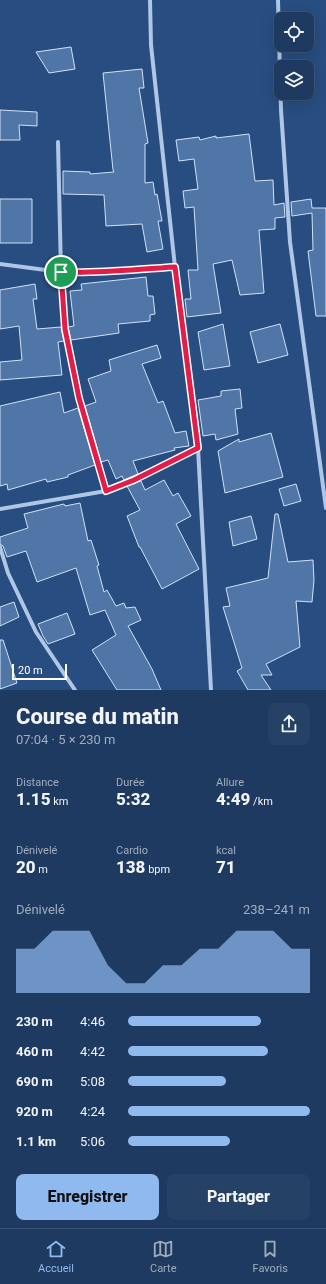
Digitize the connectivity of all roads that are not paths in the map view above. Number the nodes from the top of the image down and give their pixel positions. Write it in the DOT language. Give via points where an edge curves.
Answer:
graph roads {
  1 [pos="150,0"];
  2 [pos="278,0"];
  3 [pos="58,142"];
  4 [pos="0,264"];
  5 [pos="175,267"];
  6 [pos="61,272"];
  7 [pos="198,448"];
  8 [pos="106,491"];
  9 [pos="326,508"];
  10 [pos="0,509"];
  11 [pos="0,546"];
  12 [pos="74,690"];
  13 [pos="211,690"];
  1 -- 5 [label="street" via="151,45"];
  2 -- 9 [label="street" via="281,110 290,242"];
  3 -- 6 [label="street"];
  4 -- 6 [label="street"];
  5 -- 6 [label="street" via="87,274"];
  5 -- 7 [label="street"];
  6 -- 8 [label="street" via="65,329 77,390"];
  7 -- 8 [label="street"];
  7 -- 13 [label="street"];
  8 -- 10 [label="street"];
  11 -- 12 [label="street" via="8,573 36,632"];
}
